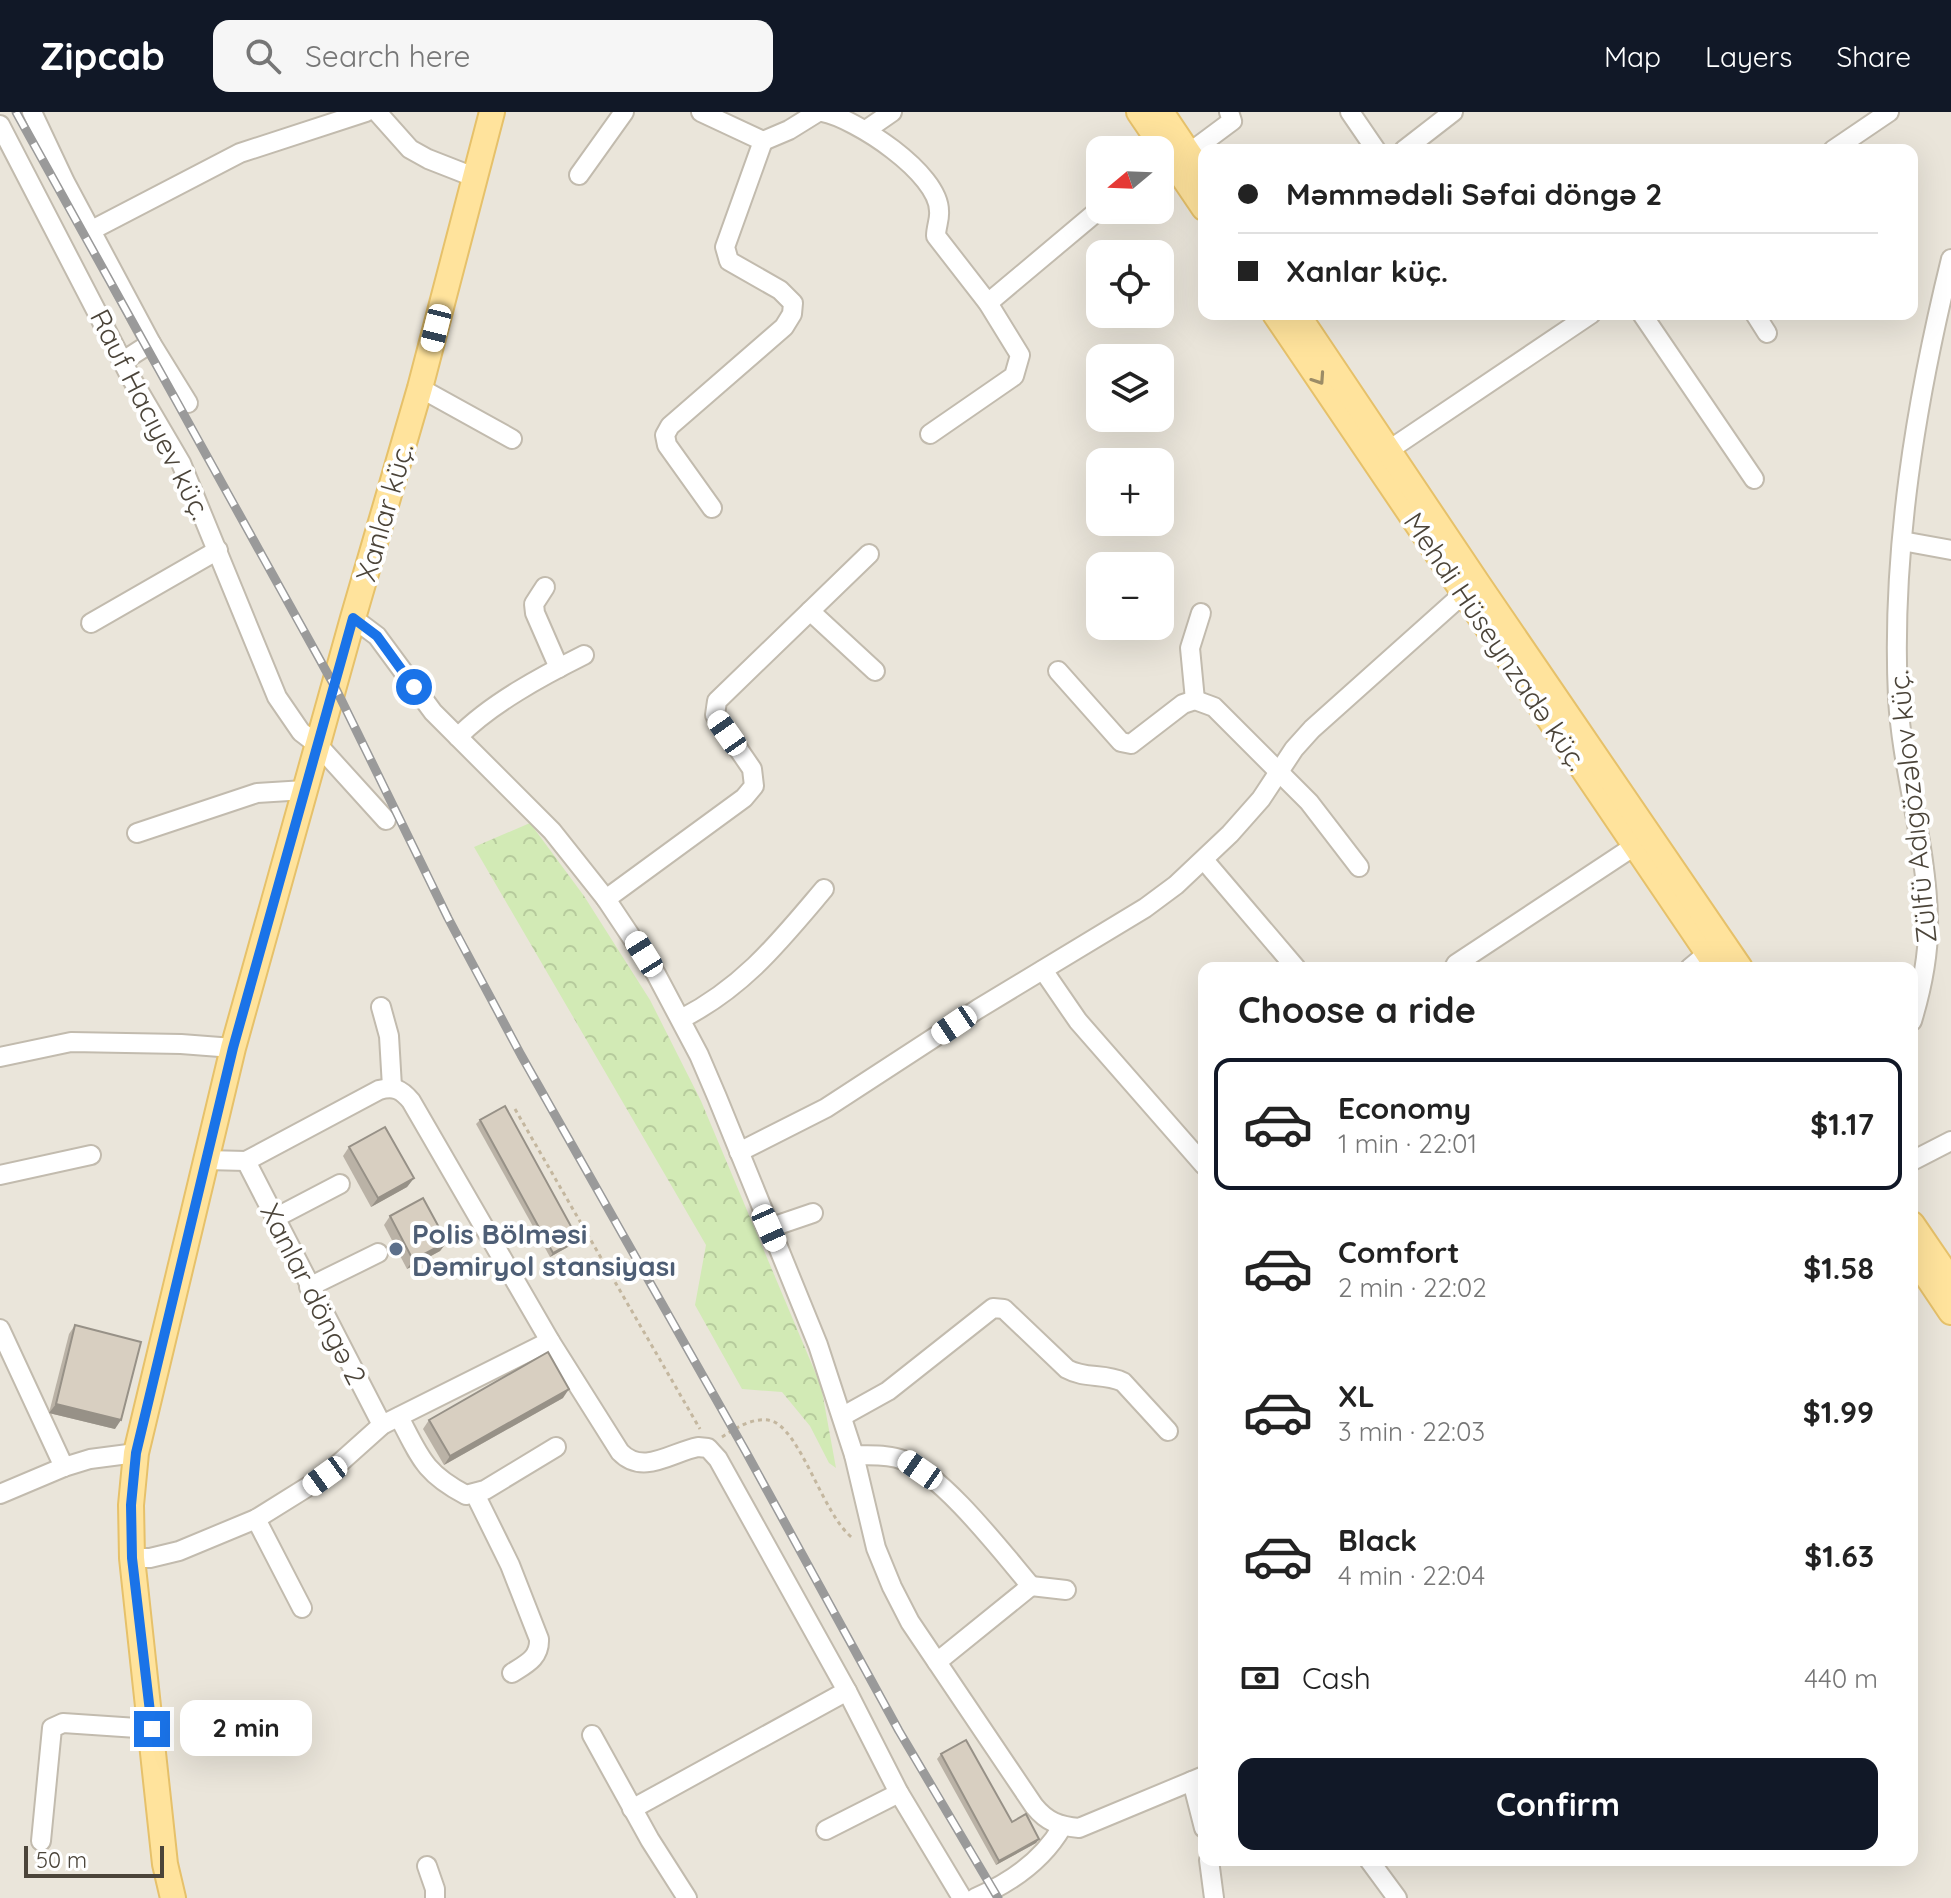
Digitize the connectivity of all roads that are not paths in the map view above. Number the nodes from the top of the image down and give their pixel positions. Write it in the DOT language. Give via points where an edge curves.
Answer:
graph roads {
  1 [pos="32,112"];
  2 [pos="366,112"];
  3 [pos="377,112"];
  4 [pos="492,112"];
  5 [pos="624,112"];
  6 [pos="701,112"];
  7 [pos="820,112"];
  8 [pos="892,112"];
  9 [pos="1139,112"];
  10 [pos="1161,112"];
  11 [pos="1229,112"];
  12 [pos="1350,112"];
  13 [pos="1453,112"];
  14 [pos="1889,112"];
  15 [pos="866,130"];
  16 [pos="1158,136"];
  17 [pos="1167,136"];
  18 [pos="3,137"];
  19 [pos="763,141"];
  20 [pos="1372,144"];
  21 [pos="1412,144"];
  22 [pos="1842,144"];
  23 [pos="1174,153"];
  24 [pos="1174,155"];
  25 [pos="1174,157"];
  26 [pos="1198,172"];
  27 [pos="579,175"];
  28 [pos="474,177"];
  29 [pos="1198,198"];
  30 [pos="1086,221"];
  31 [pos="90,231"];
  32 [pos="1951,259"];
  33 [pos="988,303"];
  34 [pos="1279,320"];
  35 [pos="1301,320"];
  36 [pos="1582,320"];
  37 [pos="1646,320"];
  38 [pos="1759,320"];
  39 [pos="1767,333"];
  40 [pos="151,343"];
  41 [pos="123,361"];
  42 [pos="420,388"];
  43 [pos="188,403"];
  44 [pos="930,434"];
  45 [pos="512,439"];
  46 [pos="1389,450"];
  47 [pos="1754,479"];
  48 [pos="712,508"];
  49 [pos="1902,541"];
  50 [pos="218,550"];
  51 [pos="1951,550"];
  52 [pos="869,554"];
  53 [pos="545,587"];
  54 [pos="1463,594"];
  55 [pos="810,611"];
  56 [pos="1201,613"];
  57 [pos="353,618"];
  58 [pos="91,623"];
  59 [pos="584,655"];
  60 [pos="559,668"];
  61 [pos="875,671"];
  62 [pos="1058,671"];
  63 [pos="1195,700"];
  64 [pos="458,737"];
  65 [pos="318,745"];
  66 [pos="1279,771"];
  67 [pos="305,790"];
  68 [pos="386,820"];
  69 [pos="137,833"];
  70 [pos="1636,845"];
  71 [pos="1204,860"];
  72 [pos="1359,867"];
  73 [pos="824,889"];
  74 [pos="606,899"];
  75 [pos="1291,962"];
  76 [pos="1459,962"];
  77 [pos="1704,962"];
  78 [pos="1736,962"];
  79 [pos="1043,970"];
  80 [pos="1918,998"];
  81 [pos="381,1007"];
  82 [pos="681,1019"];
  83 [pos="233,1048"];
  84 [pos="0,1057"];
  85 [pos="392,1087"];
  86 [pos="1951,1141"];
  87 [pos="739,1152"];
  88 [pos="91,1155"];
  89 [pos="1918,1157"];
  90 [pos="1198,1158"];
  91 [pos="206,1160"];
  92 [pos="246,1161"];
  93 [pos="0,1175"];
  94 [pos="340,1184"];
  95 [pos="813,1213"];
  96 [pos="275,1218"];
  97 [pos="769,1228"];
  98 [pos="1918,1233"];
  99 [pos="378,1253"];
  100 [pos="1918,1263"];
  101 [pos="1951,1281"];
  102 [pos="309,1287"];
  103 [pos="1951,1312"];
  104 [pos="0,1329"];
  105 [pos="550,1341"];
  106 [pos="843,1416"];
  107 [pos="391,1421"];
  108 [pos="1168,1431"];
  109 [pos="556,1447"];
  110 [pos="136,1453"];
  111 [pos="854,1455"];
  112 [pos="64,1467"];
  113 [pos="0,1494"];
  114 [pos="475,1494"];
  115 [pos="256,1519"];
  116 [pos="132,1558"];
  117 [pos="1031,1586"];
  118 [pos="1066,1590"];
  119 [pos="302,1608"];
  120 [pos="937,1662"];
  121 [pos="512,1673"];
  122 [pos="847,1691"];
  123 [pos="152,1729"];
  124 [pos="592,1735"];
  125 [pos="1198,1779"];
  126 [pos="899,1793"];
  127 [pos="632,1809"];
  128 [pos="1062,1827"];
  129 [pos="826,1830"];
  130 [pos="41,1841"];
  131 [pos="427,1866"];
  132 [pos="1210,1866"];
  133 [pos="1373,1866"];
  134 [pos="173,1898"];
  135 [pos="435,1898"];
  136 [pos="687,1898"];
  137 [pos="962,1898"];
  138 [pos="975,1898"];
  139 [pos="1214,1898"];
  140 [pos="1397,1898"];
  1 -- 31 [label="street"];
  2 -- 31 [label="street" via="240,153"];
  3 -- 28 [label="street" via="410,149"];
  4 -- 28 [label="main road, Xanlar küç."];
  5 -- 27 [label="street"];
  6 -- 19 [label="street"];
  7 -- 15 [label="street"];
  7 -- 19 [label="street"];
  8 -- 15 [label="street"];
  9 -- 16 [label="main road"];
  10 -- 17 [label="main road"];
  11 -- 23 [label="street" via="1232,121"];
  12 -- 20 [label="street"];
  13 -- 21 [label="street"];
  14 -- 22 [label="street"];
  15 -- 33 [label="street" via="924,177 939,211 936,236"];
  18 -- 41 [label="street, Rauf Hacıyev küç."];
  19 -- 48 [label="street" via="725,247 729,261 780,290 793,303 792,314 665,435"];
  24 -- 26 [label="main road"];
  25 -- 29 [label="main road"];
  28 -- 42 [label="main road, Xanlar küç."];
  30 -- 33 [label="street"];
  31 -- 40 [label="street"];
  32 -- 49 [label="street, Zülfü Adıgözəlov küç." via="1928,362"];
  33 -- 44 [label="street" via="1020,355 1014,376"];
  34 -- 54 [label="main road, Mehdi Hüseynzadə küç., one-way"];
  35 -- 46 [label="main road, Mehdi Hüseynzadə küç."];
  36 -- 46 [label="street"];
  37 -- 47 [label="street"];
  38 -- 39 [label="street"];
  40 -- 41 [label="street"];
  40 -- 43 [label="street"];
  41 -- 50 [label="street, Rauf Hacıyev küç." via="181,463"];
  42 -- 45 [label="street"];
  42 -- 57 [label="main road, Xanlar küç."];
  46 -- 78 [label="main road, Mehdi Hüseynzadə küç."];
  49 -- 51 [label="street"];
  49 -- 80 [label="street, Zülfü Adıgözəlov küç." via="1898,701 1928,917"];
  50 -- 58 [label="street"];
  50 -- 65 [label="street, Rauf Hacıyev küç." via="277,697 301,732"];
  52 -- 55 [label="street"];
  53 -- 60 [label="street" via="534,604 535,613"];
  54 -- 66 [label="street" via="1312,729"];
  54 -- 70 [label="main road, Mehdi Hüseynzadə küç."];
  55 -- 61 [label="street"];
  55 -- 74 [label="street" via="717,701 715,715 752,769 754,786"];
  56 -- 63 [label="street" via="1190,648"];
  57 -- 64 [label="street" via="377,636"];
  57 -- 65 [label="main road, Xanlar küç."];
  59 -- 60 [label="street"];
  60 -- 64 [label="street"];
  62 -- 63 [label="street" via="1121,742 1131,744"];
  63 -- 66 [label="street" via="1214,707"];
  64 -- 74 [label="street" via="552,831"];
  65 -- 67 [label="main road, Xanlar küç."];
  65 -- 68 [label="street, Rauf Hacıyev küç."];
  66 -- 71 [label="street" via="1261,799"];
  66 -- 72 [label="street"];
  67 -- 69 [label="street" via="257,793"];
  67 -- 83 [label="main road, Xanlar küç."];
  70 -- 76 [label="street"];
  70 -- 77 [label="main road, Mehdi Hüseynzadə küç."];
  71 -- 75 [label="street"];
  71 -- 79 [label="street" via="1145,908"];
  73 -- 82 [label="street" via="746,976"];
  74 -- 82 [label="street"];
  79 -- 87 [label="street" via="826,1108"];
  79 -- 90 [label="street" via="1078,1021"];
  81 -- 85 [label="street"];
  82 -- 87 [label="street"];
  83 -- 84 [label="street" via="71,1042"];
  83 -- 91 [label="main road, Xanlar küç."];
  85 -- 92 [label="street"];
  85 -- 105 [label="street" via="411,1101"];
  86 -- 89 [label="street"];
  87 -- 97 [label="street"];
  88 -- 93 [label="street"];
  91 -- 92 [label="street"];
  91 -- 110 [label="main road, Xanlar küç."];
  92 -- 96 [label="street, Xanlar döngə 2"];
  94 -- 96 [label="street"];
  95 -- 97 [label="street"];
  96 -- 102 [label="street, Xanlar döngə 2"];
  97 -- 106 [label="street"];
  98 -- 101 [label="main road"];
  99 -- 102 [label="street"];
  100 -- 103 [label="main road"];
  102 -- 107 [label="street, Xanlar döngə 2"];
  104 -- 112 [label="street"];
  105 -- 107 [label="street"];
  105 -- 122 [label="street" via="628,1460 650,1463 688,1449 708,1448 729,1476"];
  106 -- 108 [label="street" via="888,1391 993,1308 1004,1309 1067,1369 1123,1382"];
  106 -- 111 [label="street"];
  107 -- 114 [label="street, Xanlar döngə 2" via="440,1482"];
  107 -- 115 [label="street" via="325,1476"];
  109 -- 114 [label="street"];
  110 -- 112 [label="street"];
  110 -- 116 [label="main road, Xanlar küç."];
  111 -- 117 [label="street" via="906,1460 935,1481"];
  111 -- 120 [label="street" via="876,1548 910,1622"];
  112 -- 113 [label="street"];
  114 -- 121 [label="street" via="539,1639 533,1659"];
  115 -- 116 [label="street" via="179,1551"];
  115 -- 119 [label="street"];
  116 -- 123 [label="main road, Xanlar küç."];
  117 -- 118 [label="street"];
  117 -- 120 [label="street"];
  120 -- 128 [label="street" via="1034,1806"];
  122 -- 126 [label="street"];
  122 -- 127 [label="street"];
  123 -- 130 [label="street" via="63,1723 52,1728"];
  123 -- 134 [label="main road, Xanlar küç."];
  124 -- 127 [label="street"];
  125 -- 128 [label="street" via="1096,1823"];
  126 -- 129 [label="street"];
  126 -- 137 [label="street"];
  127 -- 136 [label="street"];
  128 -- 138 [label="street" via="1043,1854"];
  131 -- 135 [label="street"];
  132 -- 139 [label="street"];
  133 -- 140 [label="street"];
}
